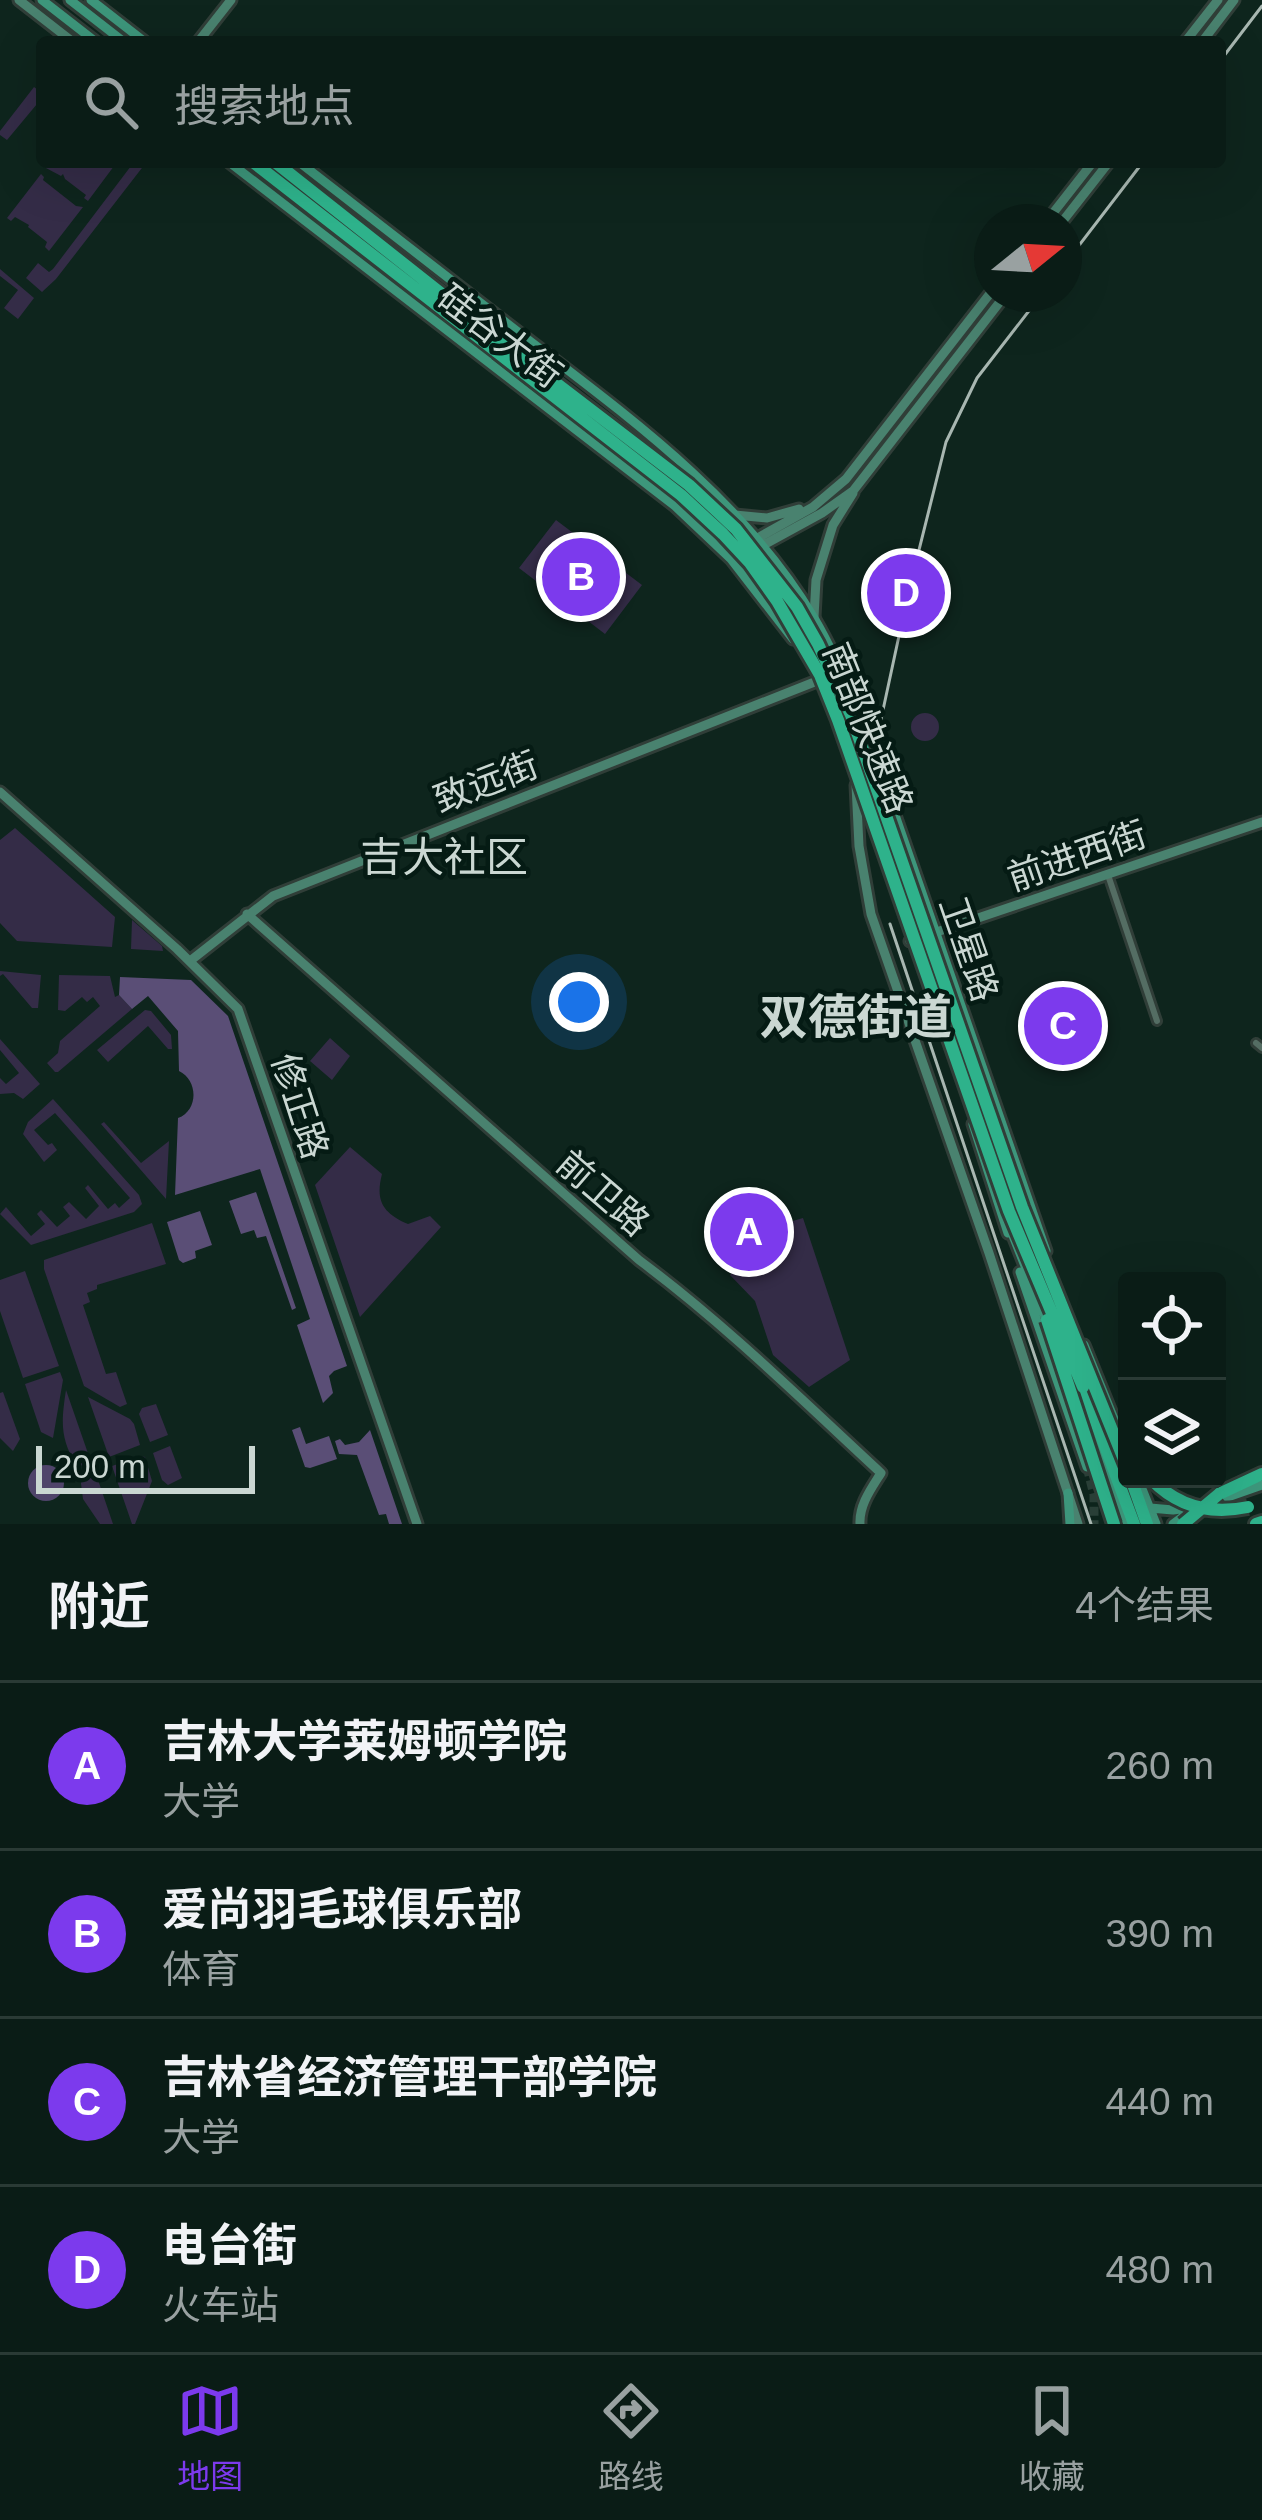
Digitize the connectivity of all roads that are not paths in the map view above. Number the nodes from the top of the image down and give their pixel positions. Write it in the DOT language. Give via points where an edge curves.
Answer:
graph roads {
  1 [pos="19,0"];
  2 [pos="42,0"];
  3 [pos="70,0"];
  4 [pos="91,0"];
  5 [pos="231,0"];
  6 [pos="1218,0"];
  7 [pos="1234,0"];
  8 [pos="65,36"];
  9 [pos="88,36"];
  10 [pos="116,36"];
  11 [pos="137,36"];
  12 [pos="203,36"];
  13 [pos="1190,36"];
  14 [pos="1207,36"];
  15 [pos="237,168"];
  16 [pos="261,168"];
  17 [pos="283,168"];
  18 [pos="298,168"];
  19 [pos="304,168"];
  20 [pos="1088,168"];
  21 [pos="1103,168"];
  22 [pos="304,185"];
  23 [pos="1060,204"];
  24 [pos="1076,204"];
  25 [pos="976,312"];
  26 [pos="992,312"];
  27 [pos="501,348"];
  28 [pos="854,491"];
  29 [pos="831,494"];
  30 [pos="735,515"];
  31 [pos="758,543"];
  32 [pos="731,559"];
  33 [pos="814,617"];
  34 [pos="817,681"];
  35 [pos="856,785"];
  36 [pos="0,792"];
  37 [pos="1262,822"];
  38 [pos="1108,875"];
  39 [pos="247,914"];
  40 [pos="934,932"];
  41 [pos="910,941"];
  42 [pos="190,961"];
  43 [pos="1157,1021"];
  44 [pos="973,1124"];
  45 [pos="1009,1211"];
  46 [pos="1094,1380"];
  47 [pos="1118,1424"];
  48 [pos="1118,1428"];
  49 [pos="1118,1443"];
  50 [pos="1088,1467"];
  51 [pos="1262,1474"];
  52 [pos="1262,1485"];
  53 [pos="1138,1488"];
  54 [pos="1140,1488"];
  55 [pos="1161,1488"];
  56 [pos="1068,1493"];
  57 [pos="1262,1503"];
  58 [pos="1207,1505"];
  59 [pos="1150,1508"];
  60 [pos="417,1524"];
  61 [pos="860,1524"];
  62 [pos="1074,1524"];
  63 [pos="1114,1524"];
  64 [pos="1131,1524"];
  65 [pos="1152,1524"];
  66 [pos="1173,1524"];
  67 [pos="1183,1524"];
  1 -- 8 [label="street"];
  2 -- 9 [label="main road"];
  3 -- 10 [label="main road"];
  4 -- 11 [label="main road"];
  5 -- 12 [label="street"];
  6 -- 13 [label="street"];
  7 -- 14 [label="street"];
  15 -- 32 [label="main road, 硅谷大街" via="675,506"];
  16 -- 27 [label="highway, 南部快速路"];
  17 -- 22 [label="highway, 南部快速路"];
  18 -- 22 [label="highway"];
  19 -- 30 [label="main road, 硅谷大街" via="652,435"];
  20 -- 23 [label="street"];
  21 -- 24 [label="street"];
  22 -- 27 [label="highway, 南部快速路"];
  25 -- 29 [label="street"];
  26 -- 28 [label="street"];
  27 -- 45 [label="highway, 南部快速路, bridge" via="704,515 750,563 801,640 838,720"];
  27 -- 46 [label="highway, 南部快速路, bridge" via="689,485 736,529 797,607 851,715 1022,1207"];
  28 -- 31 [label="street"];
  28 -- 33 [label="street" via="833,525"];
  29 -- 30 [label="street" via="773,517"];
  29 -- 31 [label="street"];
  30 -- 31 [label="main road, 硅谷大街"];
  31 -- 32 [label="street"];
  31 -- 33 [label="main road, 卫星路"];
  32 -- 34 [label="main road, 卫星路"];
  33 -- 40 [label="main road, 卫星路" via="861,717"];
  34 -- 35 [label="main road, 卫星路"];
  34 -- 39 [label="street, 致远街" via="319,876"];
  35 -- 41 [label="main road, 卫星路"];
  35 -- 56 [label="street, 卫星路" via="872,914"];
  36 -- 42 [label="street, 修正路"];
  37 -- 38 [label="street, 前进西街"];
  38 -- 40 [label="street, 前进西街"];
  38 -- 43 [label="street"];
  39 -- 42 [label="street, 致远街"];
  39 -- 61 [label="street, 前卫路" via="881,1473"];
  40 -- 41 [label="street, 前进西街"];
  40 -- 48 [label="main road, 卫星路" via="1051,1265"];
  41 -- 44 [label="main road, 卫星路"];
  42 -- 60 [label="street, 修正路" via="244,1021"];
  44 -- 50 [label="main road"];
  44 -- 64 [label="main road, 卫星路"];
  45 -- 63 [label="highway, bridge"];
  45 -- 64 [label="highway, 南部快速路, bridge"];
  46 -- 47 [label="highway, bridge"];
  46 -- 49 [label="highway, 南部快速路, bridge"];
  51 -- 67 [label="highway, bridge" via="1219,1494"];
  52 -- 58 [label="main road"];
  53 -- 65 [label="highway"];
  54 -- 59 [label="main road"];
  55 -- 57 [label="highway, bridge" via="1209,1510"];
  56 -- 62 [label="main road"];
  58 -- 59 [label="main road"];
  58 -- 66 [label="main road"];
  59 -- 65 [label="main road"];
}
